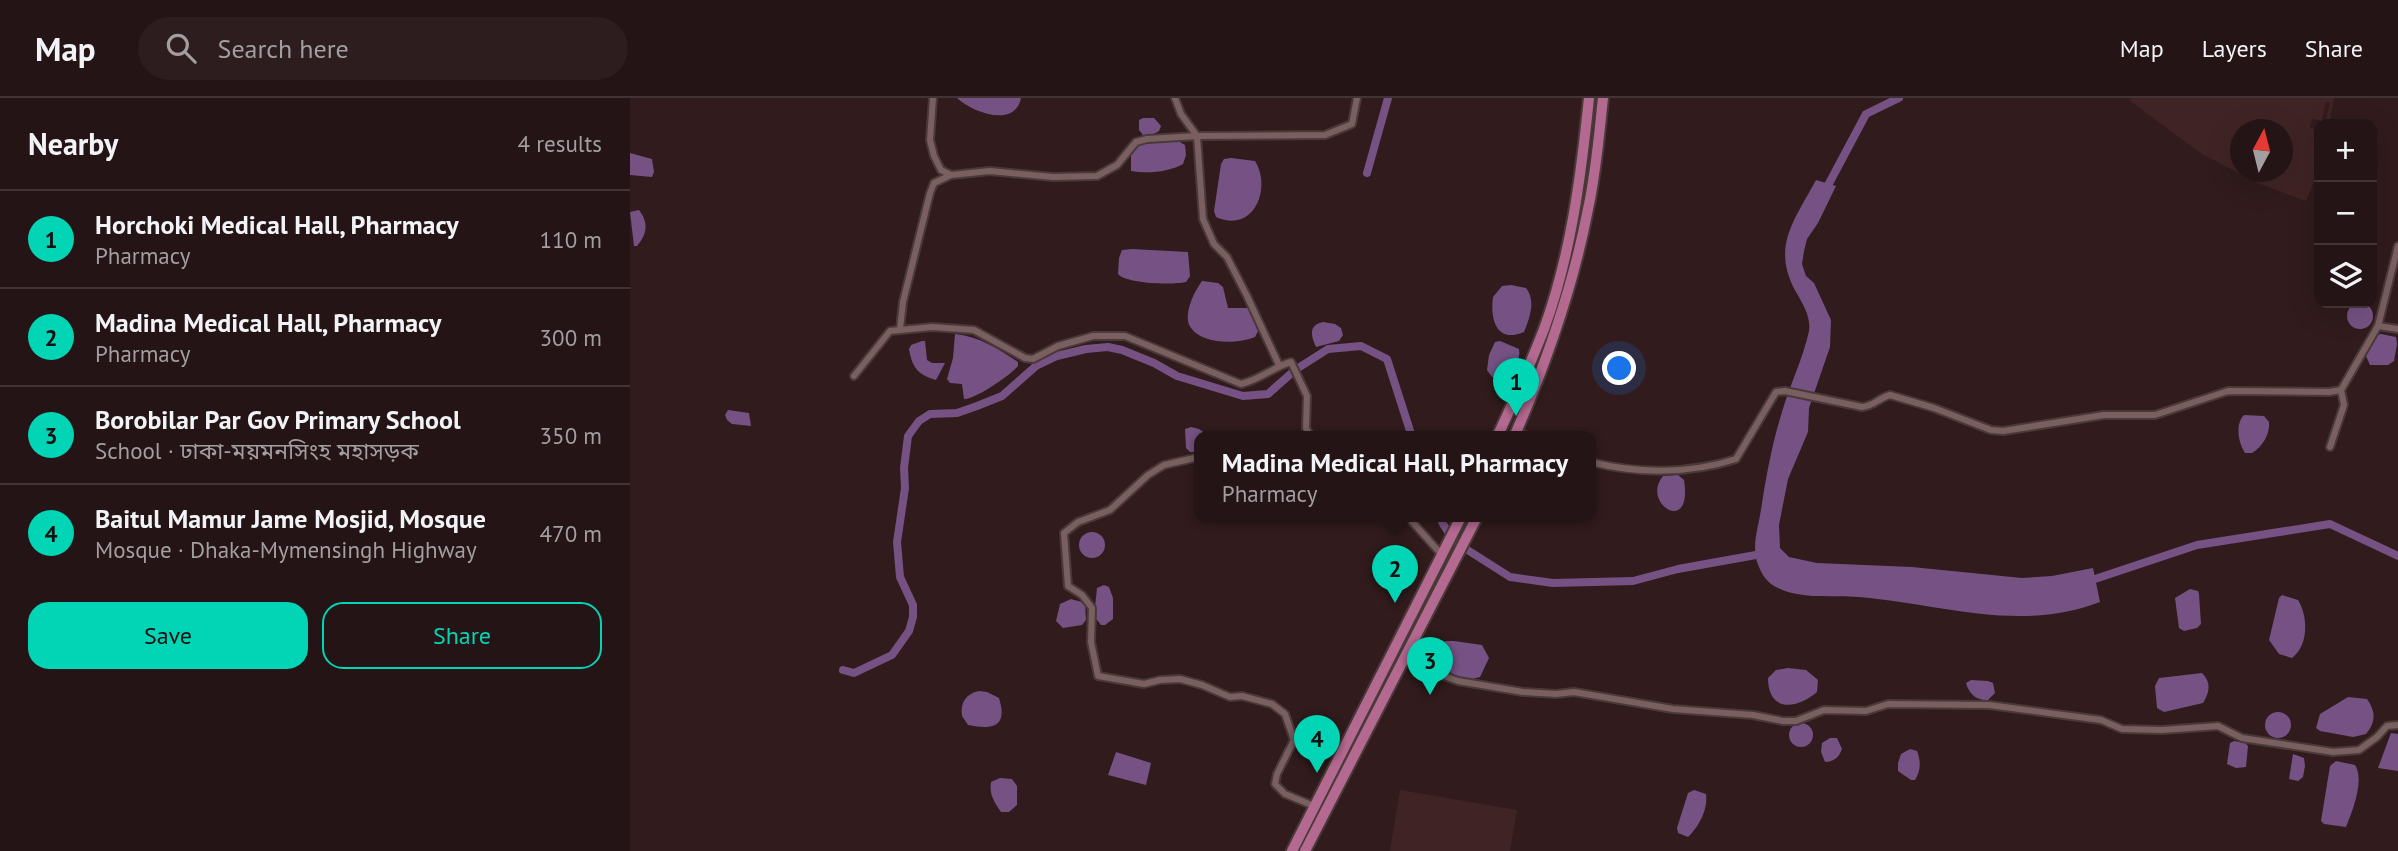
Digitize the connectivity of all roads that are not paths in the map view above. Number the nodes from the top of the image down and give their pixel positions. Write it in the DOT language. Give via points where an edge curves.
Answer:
graph roads {
  1 [pos="933,98"];
  2 [pos="1175,98"];
  3 [pos="1357,98"];
  4 [pos="1589,98"];
  5 [pos="1603,98"];
  6 [pos="1197,136"];
  7 [pos="951,175"];
  8 [pos="2398,246"];
  9 [pos="2378,326"];
  10 [pos="2398,329"];
  11 [pos="900,330"];
  12 [pos="1279,365"];
  13 [pos="854,376"];
  14 [pos="2341,390"];
  15 [pos="1308,431"];
  16 [pos="1500,431"];
  17 [pos="1516,431"];
  18 [pos="2330,447"];
  19 [pos="1194,458"];
  20 [pos="1596,463"];
  21 [pos="1412,522"];
  22 [pos="1458,522"];
  23 [pos="1475,522"];
  24 [pos="1442,555"];
  25 [pos="1404,661"];
  26 [pos="2398,725"];
  27 [pos="1314,806"];
  28 [pos="1292,851"];
  29 [pos="1305,851"];
  1 -- 7 [label="street" via="933,156"];
  2 -- 6 [label="street"];
  3 -- 6 [label="street" via="1352,124 1325,135"];
  4 -- 16 [label="highway" via="1567,246 1545,326"];
  5 -- 17 [label="highway" via="1588,209 1567,295"];
  6 -- 7 [label="street" via="1136,142 1118,165 1097,176 990,171"];
  6 -- 12 [label="street" via="1203,219 1214,244 1227,257"];
  7 -- 11 [label="street" via="934,183 930,193 902,302"];
  8 -- 9 [label="street"];
  9 -- 10 [label="street"];
  9 -- 14 [label="street"];
  11 -- 12 [label="street" via="974,330 1033,359 1093,336 1125,336 1241,384"];
  11 -- 13 [label="street" via="890,331"];
  12 -- 15 [label="street" via="1291,362 1307,396"];
  14 -- 18 [label="street" via="2344,405"];
  14 -- 20 [label="street" via="2228,391 2155,415 2104,415 2003,431 1890,395 1862,407 1785,391 1770,399 1736,459 1714,466 1664,470"];
  19 -- 27 [label="street" via="1164,465 1110,510 1078,522 1064,533 1068,586 1091,608 1098,676 1144,684 1180,679 1230,697 1272,704 1285,714 1294,740 1275,784 1285,794"];
  21 -- 24 [label="street"];
  22 -- 24 [label="highway"];
  23 -- 25 [label="highway"];
  24 -- 27 [label="highway"];
  25 -- 26 [label="street" via="1458,681 1523,692 1574,692 1783,721 1824,710 1866,711 1888,704 1989,705 2101,720 2122,729 2218,726 2242,738 2333,752 2359,750 2387,726"];
  25 -- 29 [label="highway"];
  27 -- 28 [label="highway"];
}
